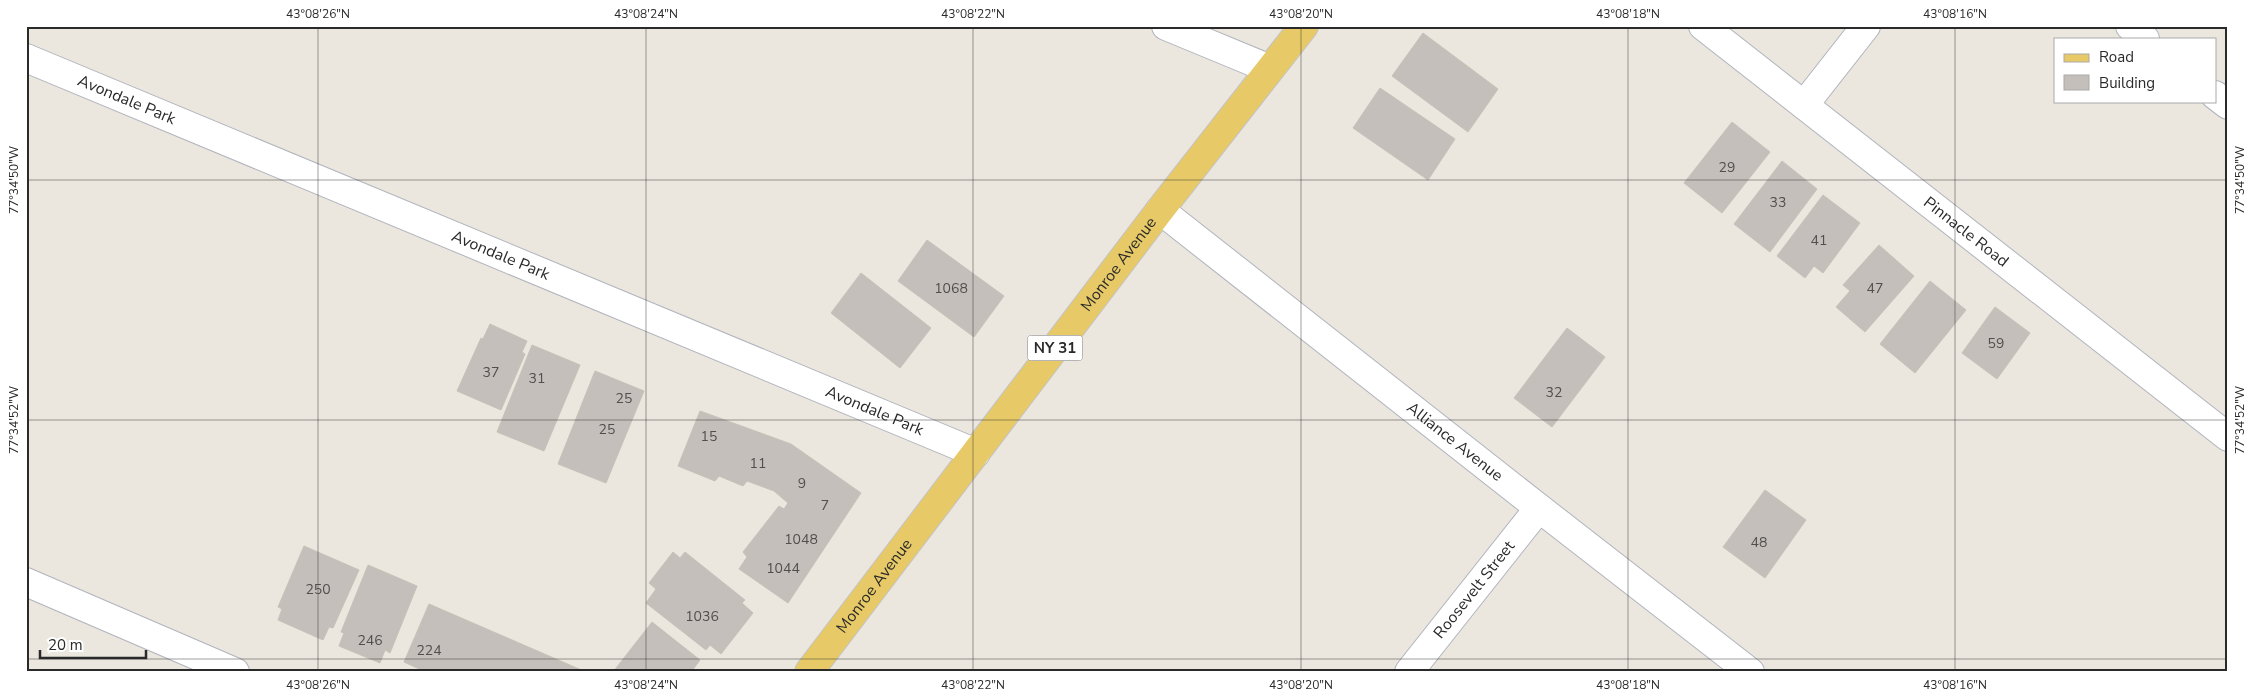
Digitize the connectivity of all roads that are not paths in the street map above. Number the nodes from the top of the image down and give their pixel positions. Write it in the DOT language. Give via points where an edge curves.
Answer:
graph roads {
  1 [pos="1166,26"];
  2 [pos="1304,26"];
  3 [pos="1703,26"];
  4 [pos="1866,26"];
  5 [pos="2130,26"];
  6 [pos="2144,38"];
  7 [pos="26,58"];
  8 [pos="1270,70"];
  9 [pos="2216,96"];
  10 [pos="1804,105"];
  11 [pos="2228,105"];
  12 [pos="1160,210"];
  13 [pos="2228,437"];
  14 [pos="976,453"];
  15 [pos="1539,508"];
  16 [pos="26,582"];
  17 [pos="235,672"];
  18 [pos="809,672"];
  19 [pos="1409,672"];
  20 [pos="1750,672"];
  1 -- 8 [label="street"];
  2 -- 8 [label="main road, Monroe Avenue / NY 31"];
  3 -- 10 [label="street, Pinnacle Road"];
  4 -- 10 [label="street"];
  5 -- 6 [label="street"];
  7 -- 14 [label="street, Avondale Park"];
  8 -- 12 [label="main road, Monroe Avenue / NY 31"];
  9 -- 11 [label="street"];
  10 -- 13 [label="street, Pinnacle Road"];
  12 -- 14 [label="main road, Monroe Avenue / NY 31"];
  12 -- 15 [label="street, Alliance Avenue"];
  14 -- 18 [label="main road, Monroe Avenue / NY 31"];
  15 -- 19 [label="street, Roosevelt Street"];
  15 -- 20 [label="street, Alliance Avenue"];
  16 -- 17 [label="street"];
}
